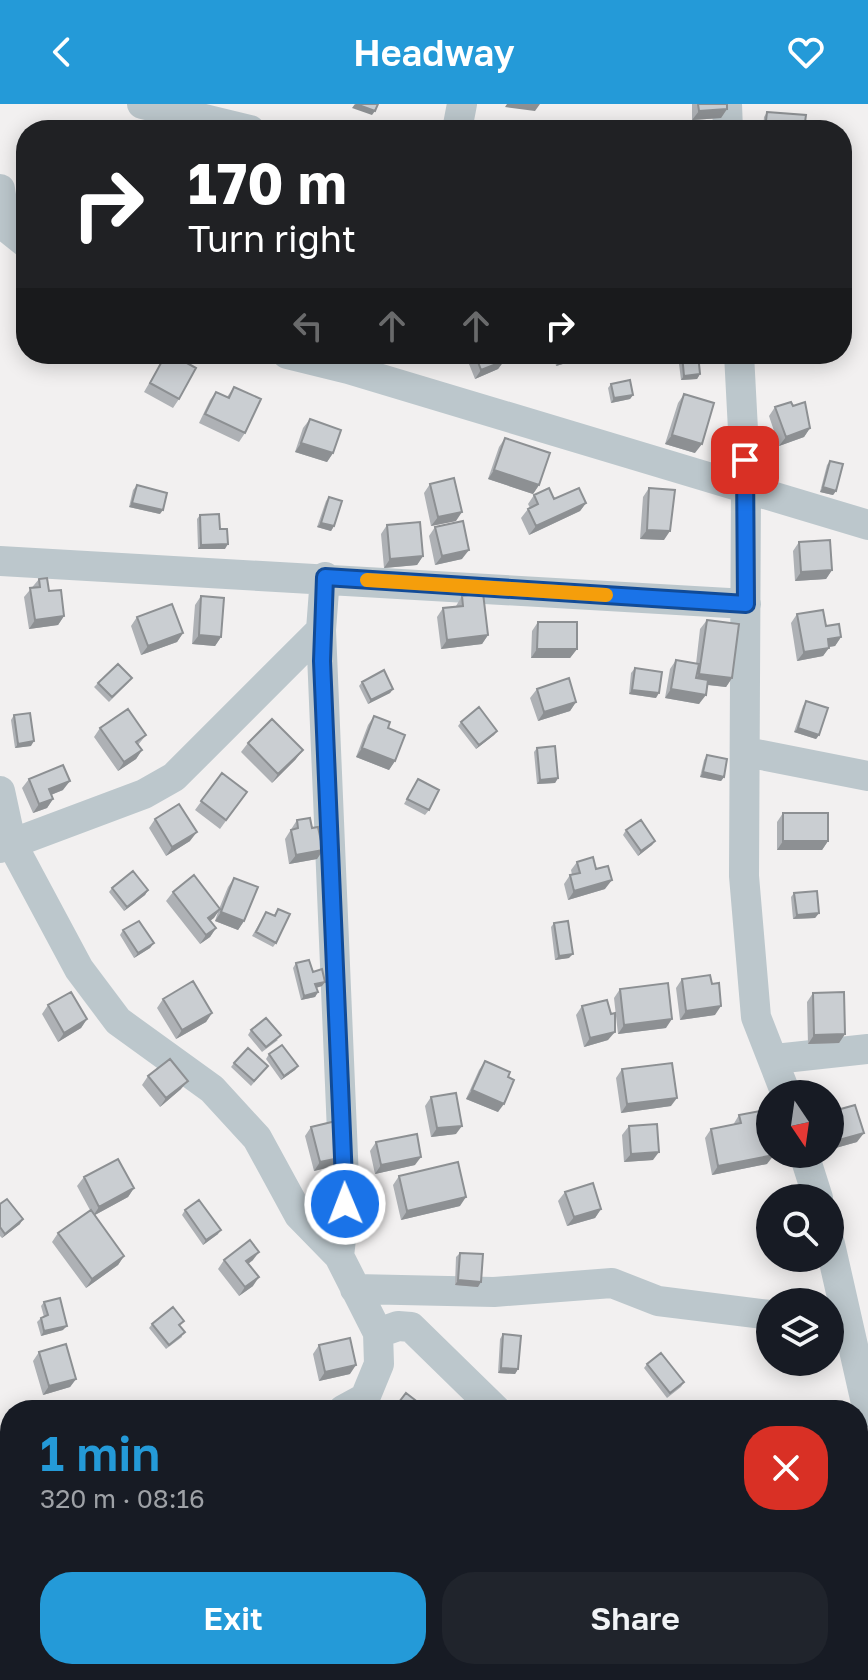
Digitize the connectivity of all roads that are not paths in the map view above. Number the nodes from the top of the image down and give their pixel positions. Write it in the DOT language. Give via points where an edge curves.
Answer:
graph roads {
  1 [pos="142,104"];
  2 [pos="208,120"];
  3 [pos="0,189"];
  4 [pos="11,237"];
  5 [pos="361,364"];
  6 [pos="740,364"];
  7 [pos="746,487"];
  8 [pos="868,525"];
  9 [pos="0,561"];
  10 [pos="325,577"];
  11 [pos="746,604"];
  12 [pos="321,630"];
  13 [pos="746,752"];
  14 [pos="868,776"];
  15 [pos="0,791"];
  16 [pos="6,845"];
  17 [pos="868,1049"];
  18 [pos="775,1059"];
  19 [pos="782,1080"];
  20 [pos="339,1256"];
  21 [pos="355,1289"];
  22 [pos="756,1313"];
  23 [pos="844,1330"];
  24 [pos="378,1333"];
  25 [pos="361,1400"];
  26 [pos="486,1400"];
  27 [pos="864,1400"];
  1 -- 2 [label="street"];
  3 -- 4 [label="street"];
  5 -- 7 [label="street"];
  6 -- 7 [label="street"];
  7 -- 8 [label="street"];
  7 -- 11 [label="street"];
  9 -- 10 [label="street"];
  10 -- 11 [label="street"];
  10 -- 12 [label="street"];
  11 -- 13 [label="street"];
  12 -- 16 [label="street" via="174,777 144,794"];
  12 -- 20 [label="street" via="343,1110 345,1204"];
  13 -- 14 [label="street"];
  13 -- 18 [label="street" via="747,940 756,1017"];
  15 -- 16 [label="street"];
  16 -- 20 [label="street" via="79,969 118,1021 212,1089 257,1138 299,1215"];
  17 -- 18 [label="street"];
  18 -- 19 [label="street"];
  20 -- 21 [label="street"];
  21 -- 22 [label="street" via="494,1292 612,1283 658,1301"];
  21 -- 24 [label="street"];
  23 -- 27 [label="street"];
  24 -- 25 [label="street" via="379,1364"];
  24 -- 26 [label="street" via="411,1327"];
}
